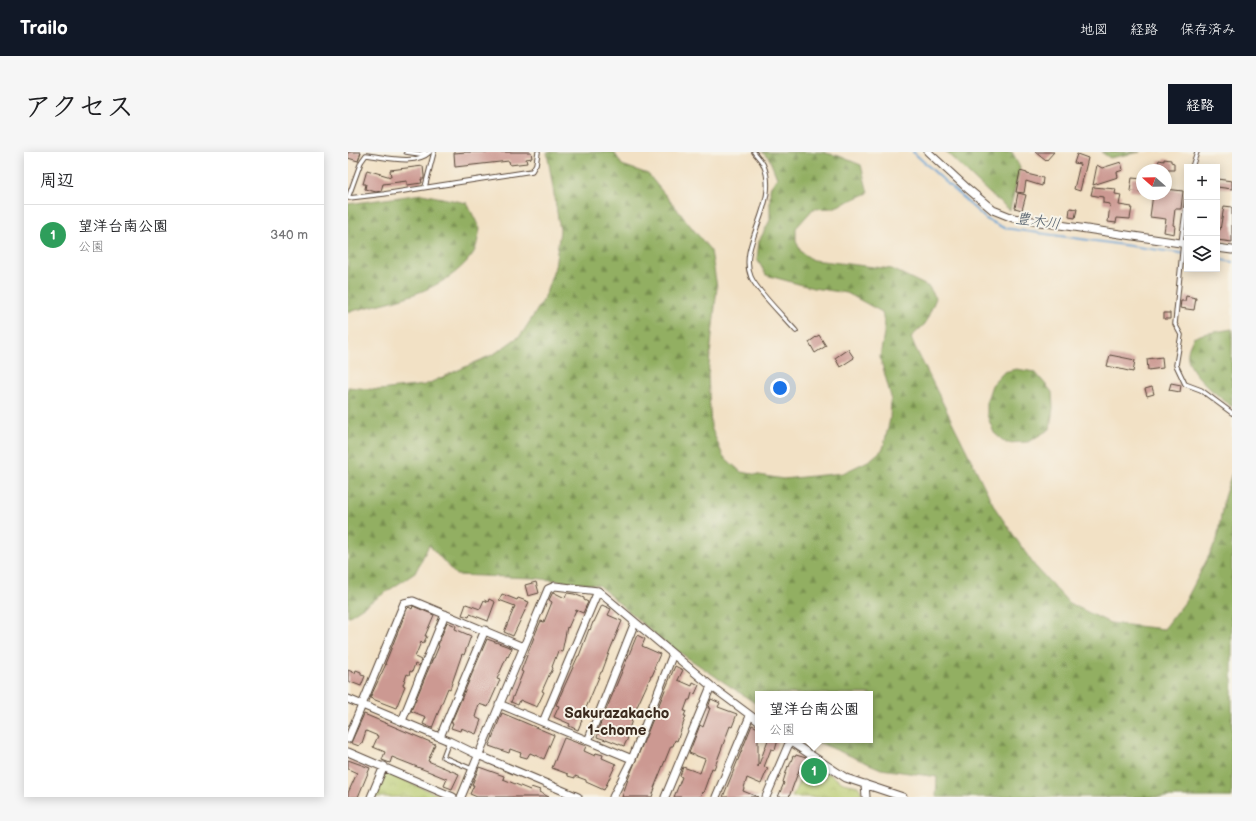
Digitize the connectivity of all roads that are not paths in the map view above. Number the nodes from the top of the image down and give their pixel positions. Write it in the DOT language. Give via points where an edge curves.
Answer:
graph roads {
  1 [pos="406,152"];
  2 [pos="425,152"];
  3 [pos="430,152"];
  4 [pos="434,152"];
  5 [pos="538,152"];
  6 [pos="754,152"];
  7 [pos="928,152"];
  8 [pos="1197,152"];
  9 [pos="1193,164"];
  10 [pos="426,187"];
  11 [pos="348,198"];
  12 [pos="1187,200"];
  13 [pos="1183,245"];
  14 [pos="1220,248"];
  15 [pos="1232,250"];
  16 [pos="796,331"];
  17 [pos="1232,413"];
  18 [pos="598,591"];
  19 [pos="445,614"];
  20 [pos="635,622"];
  21 [pos="485,630"];
  22 [pos="523,647"];
  23 [pos="673,654"];
  24 [pos="711,686"];
  25 [pos="348,699"];
  26 [pos="500,704"];
  27 [pos="362,705"];
  28 [pos="750,716"];
  29 [pos="755,719"];
  30 [pos="402,721"];
  31 [pos="543,722"];
  32 [pos="440,737"];
  33 [pos="348,738"];
  34 [pos="449,741"];
  35 [pos="588,741"];
  36 [pos="788,743"];
  37 [pos="794,743"];
  38 [pos="348,752"];
  39 [pos="478,756"];
  40 [pos="632,759"];
  41 [pos="384,766"];
  42 [pos="472,769"];
  43 [pos="865,784"];
  44 [pos="371,797"];
  45 [pos="453,797"];
  46 [pos="461,797"];
  47 [pos="578,797"];
  48 [pos="613,797"];
  49 [pos="666,797"];
  50 [pos="716,797"];
  51 [pos="766,797"];
  52 [pos="866,797"];
  53 [pos="903,797"];
  1 -- 2 [label="lane"];
  3 -- 11 [label="lane" via="424,157 412,160 366,155 360,162"];
  4 -- 10 [label="lane"];
  5 -- 10 [label="lane" via="532,171"];
  6 -- 16 [label="lane" via="763,164 767,181 766,201 751,243 748,261 751,277"];
  7 -- 13 [label="street" via="993,210 1013,218"];
  8 -- 9 [label="lane"];
  10 -- 11 [label="lane"];
  12 -- 13 [label="lane"];
  13 -- 17 [label="lane" via="1175,324 1181,335 1176,365 1185,384 1201,390"];
  14 -- 15 [label="street"];
  18 -- 20 [label="street"];
  18 -- 22 [label="street" via="555,586 548,589"];
  18 -- 31 [label="street"];
  19 -- 21 [label="street"];
  19 -- 27 [label="street" via="413,601 404,603"];
  19 -- 30 [label="street"];
  20 -- 23 [label="street"];
  20 -- 35 [label="street"];
  21 -- 22 [label="street"];
  21 -- 32 [label="street"];
  22 -- 26 [label="street"];
  23 -- 24 [label="street"];
  23 -- 40 [label="street"];
  24 -- 28 [label="street"];
  24 -- 49 [label="street"];
  25 -- 27 [label="street"];
  26 -- 31 [label="street"];
  26 -- 39 [label="street"];
  27 -- 30 [label="street"];
  27 -- 33 [label="street"];
  28 -- 29 [label="street"];
  28 -- 50 [label="street"];
  30 -- 32 [label="street"];
  31 -- 35 [label="street"];
  32 -- 34 [label="street"];
  34 -- 39 [label="street"];
  34 -- 42 [label="lane" via="443,757"];
  35 -- 40 [label="street"];
  36 -- 51 [label="street"];
  37 -- 43 [label="street" via="846,778"];
  38 -- 41 [label="street"];
  39 -- 42 [label="street"];
  39 -- 47 [label="street"];
  40 -- 48 [label="street"];
  41 -- 44 [label="street"];
  41 -- 45 [label="street"];
  42 -- 46 [label="street"];
  43 -- 52 [label="street"];
  43 -- 53 [label="street"];
}
